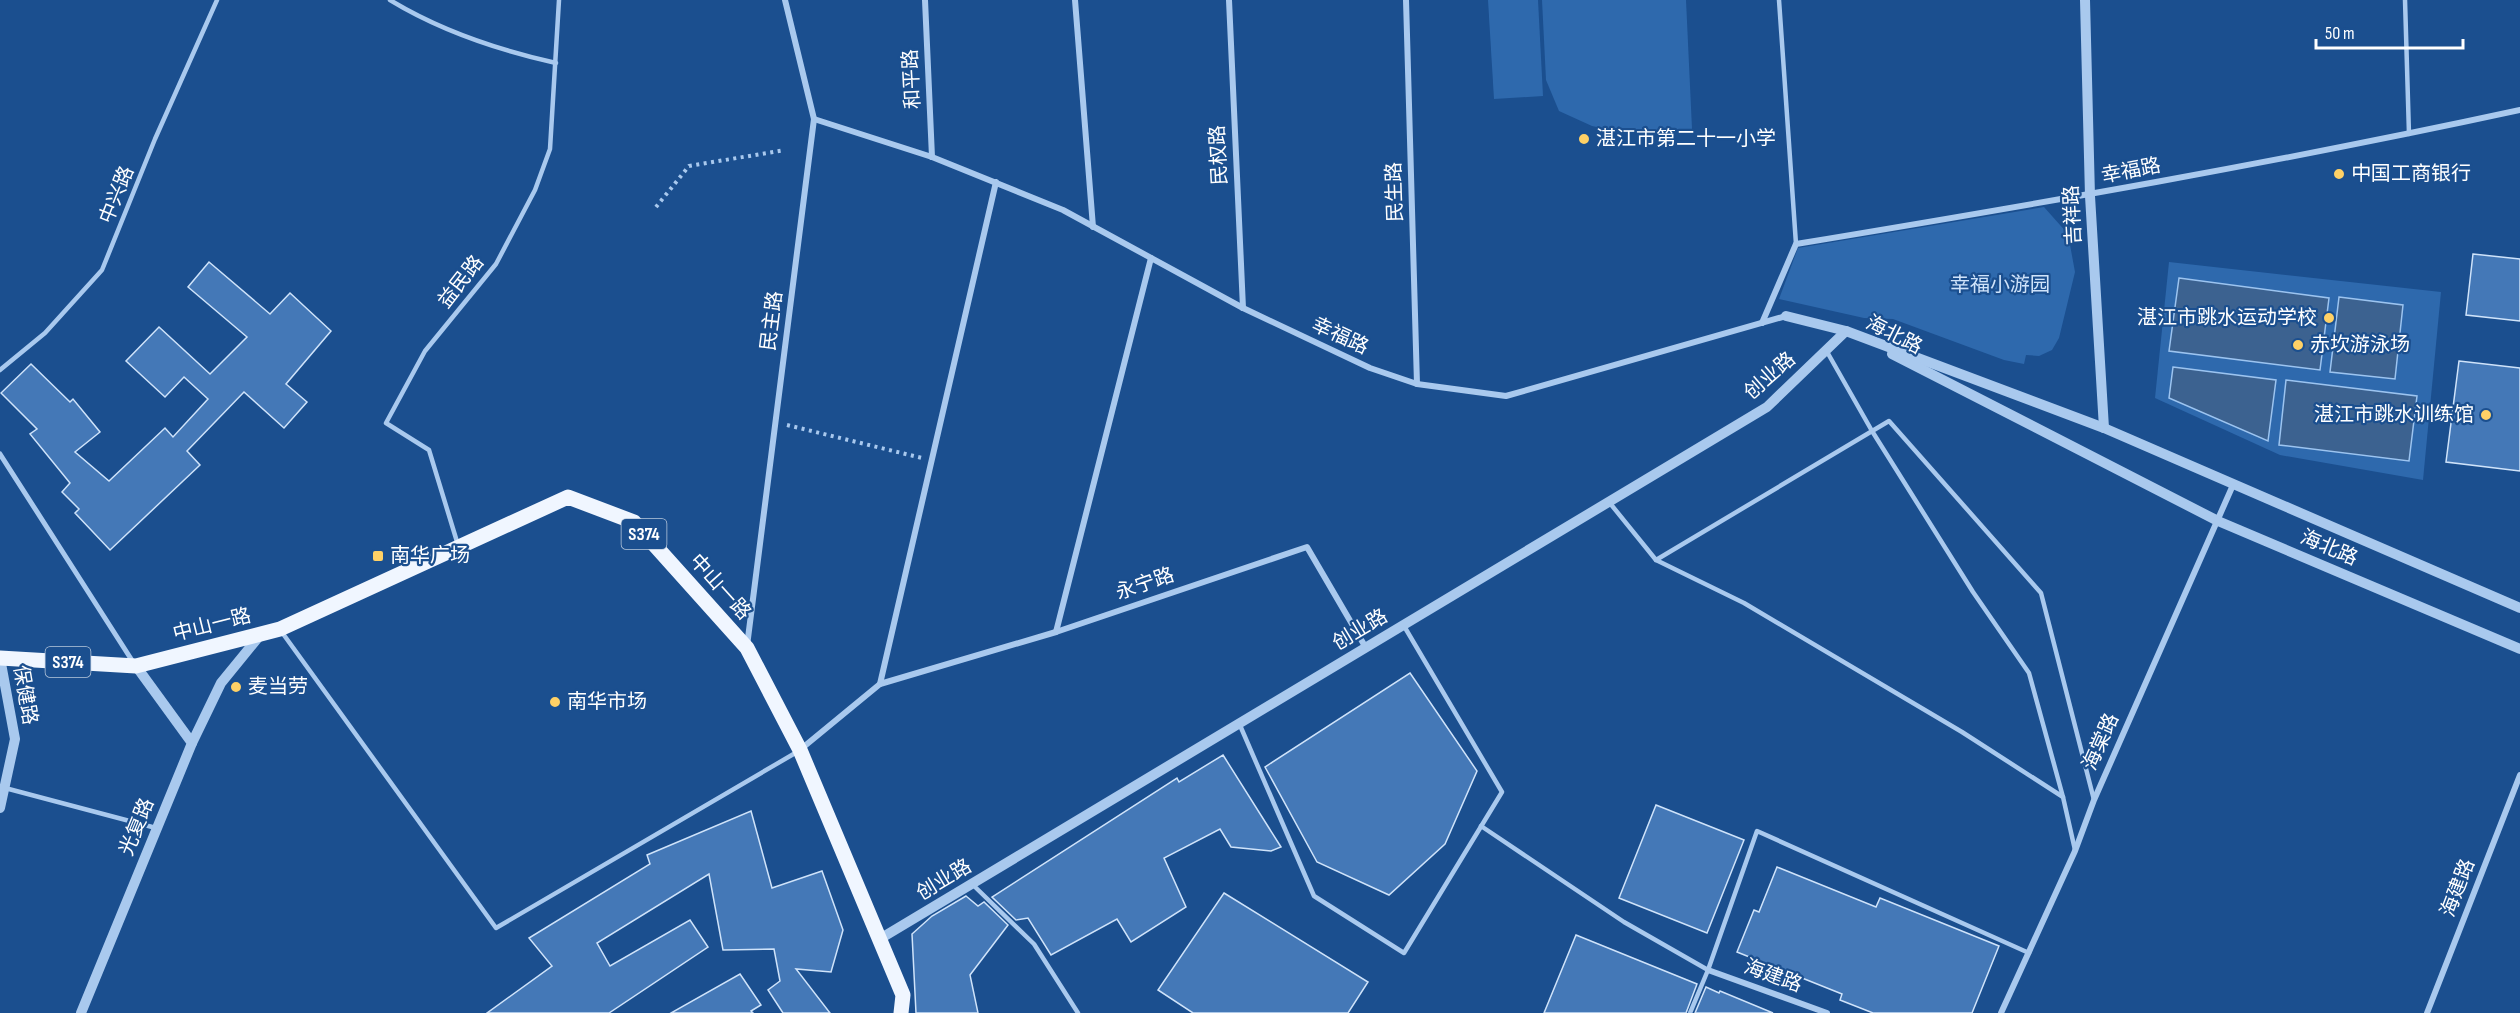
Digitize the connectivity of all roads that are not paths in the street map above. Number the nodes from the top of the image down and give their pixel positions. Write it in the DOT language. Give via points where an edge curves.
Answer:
graph roads {
  1 [pos="217,0"];
  2 [pos="390,0"];
  3 [pos="559,0"];
  4 [pos="785,0"];
  5 [pos="925,0"];
  6 [pos="1075,0"];
  7 [pos="1229,0"];
  8 [pos="1406,0"];
  9 [pos="1779,0"];
  10 [pos="2085,0"];
  11 [pos="2405,0"];
  12 [pos="556,63"];
  13 [pos="2520,110"];
  14 [pos="814,119"];
  15 [pos="2409,134"];
  16 [pos="932,157"];
  17 [pos="996,182"];
  18 [pos="2090,196"];
  19 [pos="1093,227"];
  20 [pos="1796,244"];
  21 [pos="1151,258"];
  22 [pos="1243,308"];
  23 [pos="1786,316"];
  24 [pos="1762,323"];
  25 [pos="1846,331"];
  26 [pos="1826,350"];
  27 [pos="0,370"];
  28 [pos="1417,384"];
  29 [pos="2104,428"];
  30 [pos="1872,431"];
  31 [pos="0,454"];
  32 [pos="2233,485"];
  33 [pos="1609,502"];
  34 [pos="2218,521"];
  35 [pos="458,547"];
  36 [pos="1656,560"];
  37 [pos="2520,608"];
  38 [pos="1404,625"];
  39 [pos="280,629"];
  40 [pos="1056,632"];
  41 [pos="261,634"];
  42 [pos="747,648"];
  43 [pos="1366,648"];
  44 [pos="2520,650"];
  45 [pos="0,658"];
  46 [pos="136,666"];
  47 [pos="880,684"];
  48 [pos="1239,723"];
  49 [pos="192,743"];
  50 [pos="800,750"];
  51 [pos="2520,775"];
  52 [pos="5,788"];
  53 [pos="2063,797"];
  54 [pos="2094,800"];
  55 [pos="0,808"];
  56 [pos="1481,826"];
  57 [pos="156,828"];
  58 [pos="2075,851"];
  59 [pos="972,884"];
  60 [pos="878,940"];
  61 [pos="2029,953"];
  62 [pos="1708,970"];
  63 [pos="81,1013"];
  64 [pos="902,1013"];
  65 [pos="1078,1013"];
  66 [pos="1690,1013"];
  67 [pos="1827,1013"];
  68 [pos="2001,1013"];
  69 [pos="2427,1013"];
  1 -- 27 [label="lane, 中兴路" via="102,270 45,333"];
  2 -- 12 [label="lane" via="415,15 504,51"];
  3 -- 12 [label="lane, 益民路"];
  4 -- 14 [label="street, 民主路"];
  5 -- 16 [label="street, 和平路"];
  6 -- 19 [label="street"];
  7 -- 22 [label="street, 民权路"];
  8 -- 28 [label="street, 民生路"];
  9 -- 20 [label="lane"];
  10 -- 18 [label="street, 吉祥路"];
  11 -- 15 [label="lane"];
  12 -- 35 [label="lane, 益民路" via="550,149 535,190 496,264 425,351 386,423 429,450"];
  13 -- 15 [label="street, 幸福路"];
  14 -- 16 [label="street, 幸福路"];
  14 -- 42 [label="street, 民主路"];
  15 -- 18 [label="street, 幸福路"];
  16 -- 17 [label="street, 幸福路"];
  17 -- 19 [label="street, 幸福路"];
  17 -- 47 [label="street"];
  18 -- 20 [label="street, 幸福路"];
  18 -- 29 [label="street, 吉祥路"];
  19 -- 21 [label="street, 幸福路"];
  20 -- 24 [label="street"];
  21 -- 22 [label="street, 幸福路"];
  21 -- 40 [label="street"];
  22 -- 28 [label="street, 幸福路" via="1370,368"];
  23 -- 24 [label="street, 幸福路"];
  23 -- 25 [label="street"];
  24 -- 28 [label="street, 幸福路" via="1506,396"];
  25 -- 26 [label="street, 创业路"];
  25 -- 29 [label="street, 海北路"];
  25 -- 34 [label="street, 海北路"];
  26 -- 30 [label="lane"];
  26 -- 33 [label="street, 创业路" via="1767,407"];
  29 -- 32 [label="street, 海北路"];
  30 -- 36 [label="lane"];
  30 -- 53 [label="lane" via="2029,673"];
  30 -- 54 [label="lane" via="1889,421 2041,593"];
  31 -- 46 [label="street"];
  32 -- 34 [label="street, 海棠路"];
  32 -- 37 [label="street, 海北路"];
  33 -- 36 [label="lane"];
  33 -- 38 [label="street, 创业路"];
  34 -- 44 [label="street, 海北路"];
  34 -- 54 [label="street, 海棠路"];
  35 -- 39 [label="main road, 中山一路 / S374"];
  35 -- 42 [label="main road, 中山一路 / S374" via="568,497 634,522"];
  36 -- 53 [label="lane" via="1744,603 1962,732"];
  38 -- 43 [label="street, 创业路"];
  38 -- 56 [label="lane" via="1502,792"];
  39 -- 41 [label="main road, 中山一路 / S374"];
  39 -- 50 [label="lane" via="496,928"];
  40 -- 43 [label="street, 永宁路" via="1307,547"];
  40 -- 47 [label="street, 永宁路"];
  41 -- 46 [label="main road, 中山一路 / S374"];
  41 -- 49 [label="street, 光复路" via="220,683"];
  42 -- 50 [label="main road, 中山一路 / S374"];
  43 -- 48 [label="street, 创业路"];
  45 -- 46 [label="main road, S374"];
  45 -- 52 [label="street, 保健路" via="15,739"];
  46 -- 49 [label="street"];
  47 -- 50 [label="street"];
  48 -- 56 [label="lane" via="1314,896 1404,952"];
  48 -- 59 [label="street, 创业路"];
  49 -- 57 [label="street, 光复路"];
  50 -- 60 [label="main road, 中山一路 / S374"];
  51 -- 69 [label="street, 海建路"];
  52 -- 55 [label="street, 保健路"];
  52 -- 57 [label="lane"];
  53 -- 58 [label="lane"];
  54 -- 58 [label="street, 海棠路"];
  56 -- 62 [label="lane" via="1624,922"];
  57 -- 63 [label="street, 光复路"];
  58 -- 61 [label="street, 海棠路"];
  59 -- 60 [label="street, 创业路"];
  59 -- 65 [label="lane" via="1034,944"];
  60 -- 64 [label="main road, 中山一路 / S374" via="903,995"];
  61 -- 62 [label="lane" via="1757,831"];
  61 -- 68 [label="street, 海棠路"];
  62 -- 66 [label="lane"];
  62 -- 67 [label="street, 海建路"];
}
